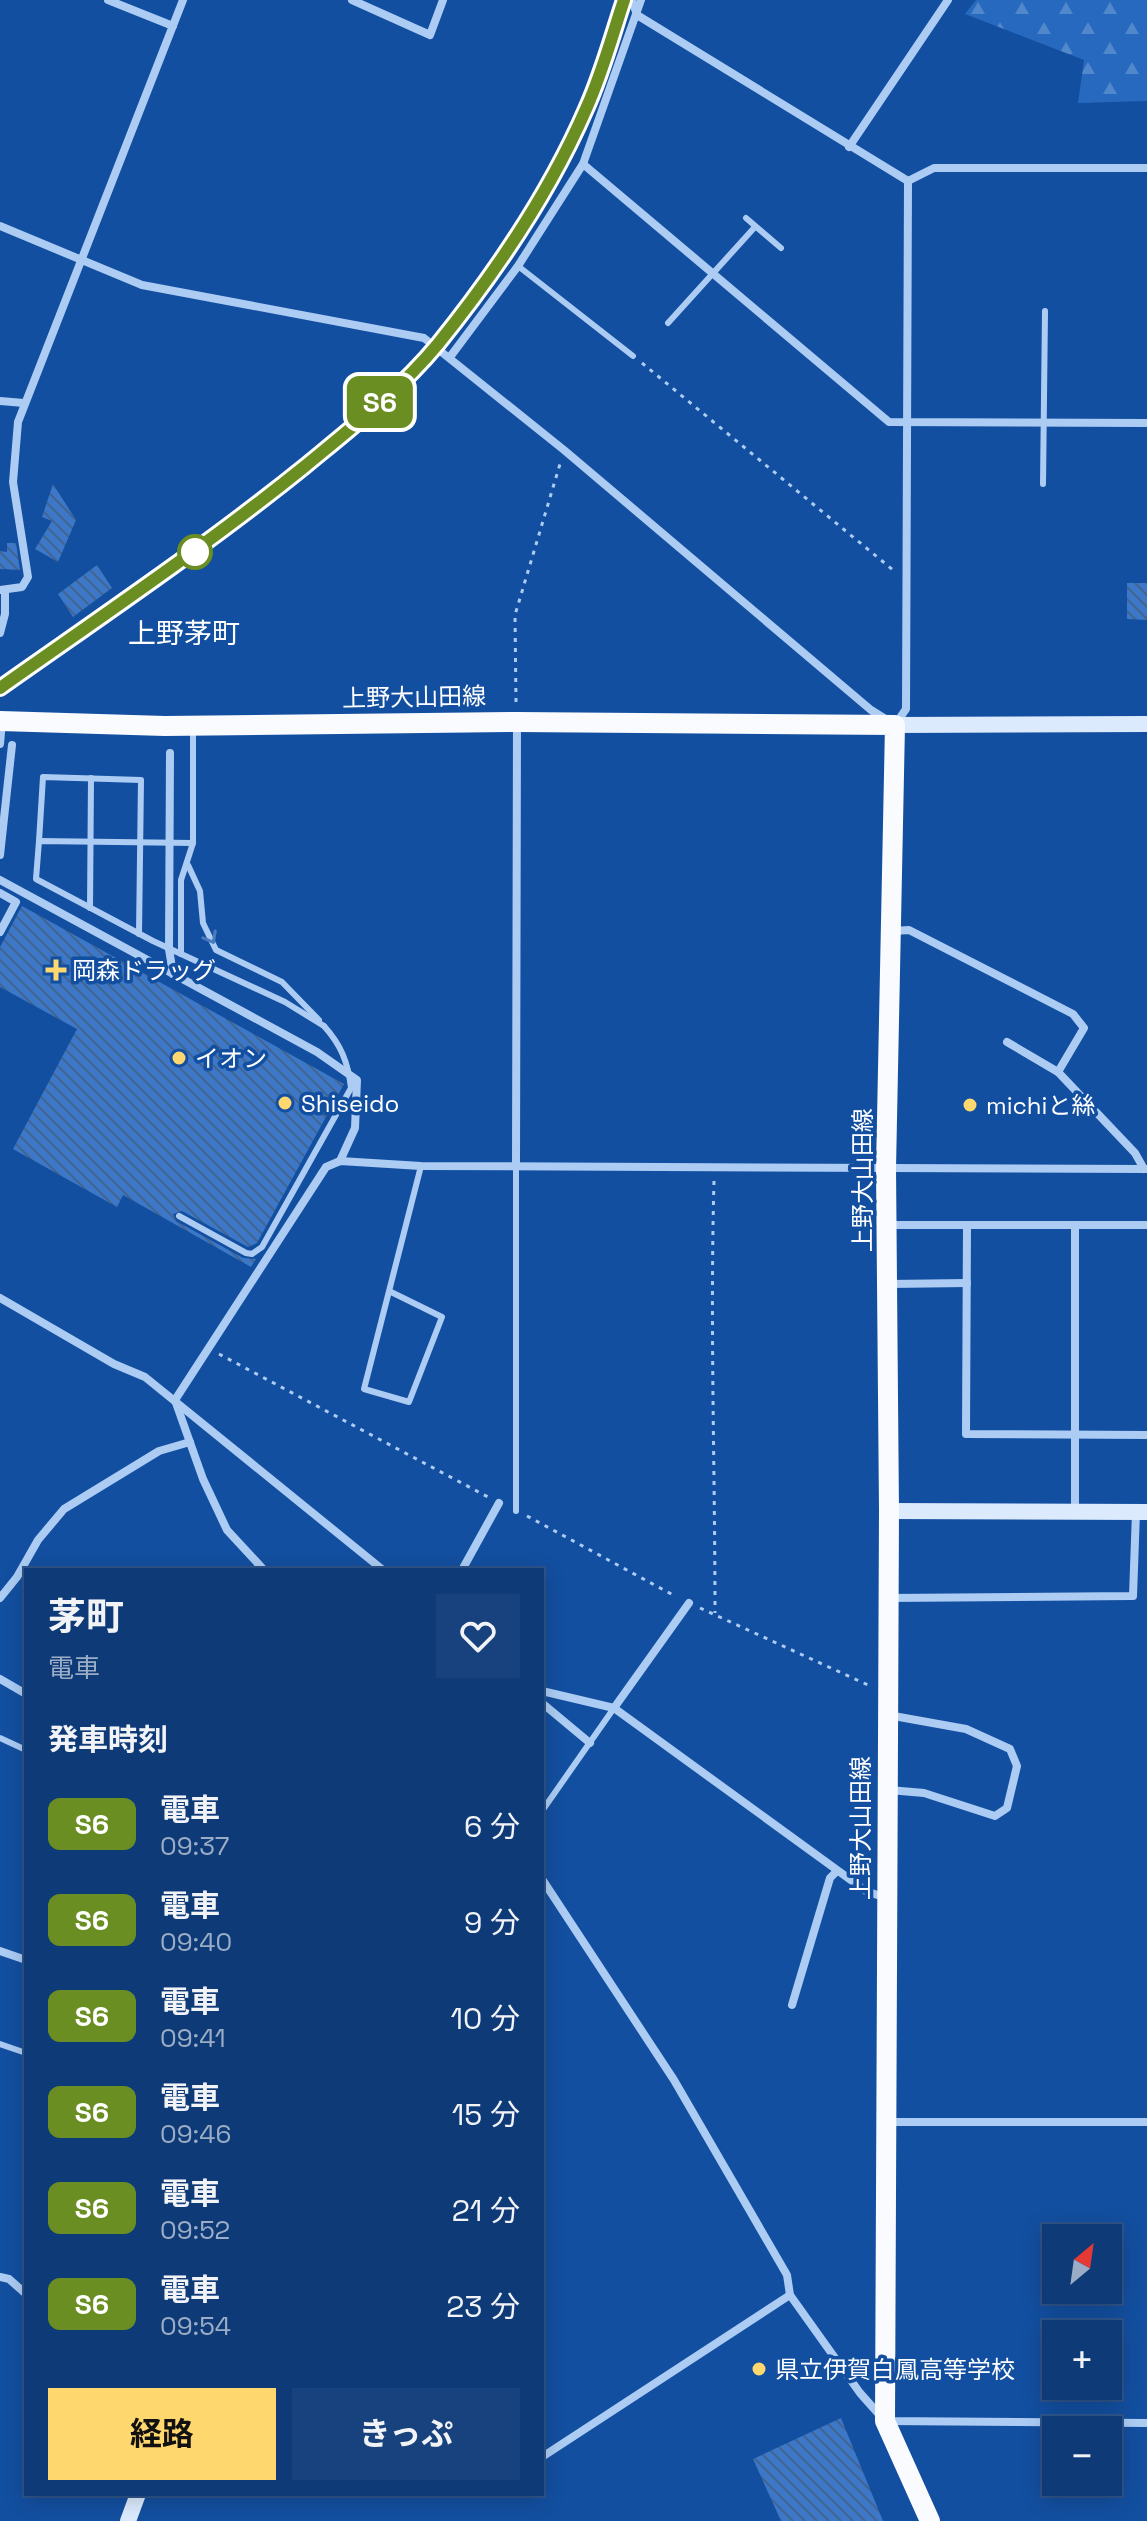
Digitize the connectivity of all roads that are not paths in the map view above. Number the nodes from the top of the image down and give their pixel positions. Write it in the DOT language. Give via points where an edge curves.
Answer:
graph roads {
  1 [pos="108,0"];
  2 [pos="183,0"];
  3 [pos="352,0"];
  4 [pos="443,0"];
  5 [pos="632,0"];
  6 [pos="641,0"];
  7 [pos="948,0"];
  8 [pos="637,15"];
  9 [pos="173,26"];
  10 [pos="849,147"];
  11 [pos="583,164"];
  12 [pos="1147,168"];
  13 [pos="908,181"];
  14 [pos="746,218"];
  15 [pos="0,226"];
  16 [pos="754,228"];
  17 [pos="781,248"];
  18 [pos="82,260"];
  19 [pos="518,266"];
  20 [pos="712,273"];
  21 [pos="1045,311"];
  22 [pos="668,323"];
  23 [pos="633,356"];
  24 [pos="450,357"];
  25 [pos="0,401"];
  26 [pos="24,403"];
  27 [pos="906,423"];
  28 [pos="1045,423"];
  29 [pos="1147,423"];
  30 [pos="1043,484"];
  31 [pos="2,590"];
  32 [pos="0,633"];
  33 [pos="1,721"];
  34 [pos="517,722"];
  35 [pos="1147,724"];
  36 [pos="895,725"];
  37 [pos="193,726"];
  38 [pos="0,744"];
  39 [pos="12,745"];
  40 [pos="170,753"];
  41 [pos="91,778"];
  42 [pos="39,841"];
  43 [pos="90,842"];
  44 [pos="141,843"];
  45 [pos="168,843"];
  46 [pos="193,843"];
  47 [pos="0,855"];
  48 [pos="188,865"];
  49 [pos="0,880"];
  50 [pos="0,893"];
  51 [pos="90,908"];
  52 [pos="3,931"];
  53 [pos="892,931"];
  54 [pos="139,934"];
  55 [pos="169,949"];
  56 [pos="181,954"];
  57 [pos="173,974"];
  58 [pos="324,1026"];
  59 [pos="1007,1042"];
  60 [pos="1058,1072"];
  61 [pos="340,1161"];
  62 [pos="516,1165"];
  63 [pos="421,1166"];
  64 [pos="886,1168"];
  65 [pos="1145,1169"];
  66 [pos="179,1216"];
  67 [pos="887,1225"];
  68 [pos="967,1225"];
  69 [pos="1147,1225"];
  70 [pos="1075,1226"];
  71 [pos="967,1283"];
  72 [pos="889,1284"];
  73 [pos="389,1291"];
  74 [pos="0,1298"];
  75 [pos="175,1400"];
  76 [pos="1074,1435"];
  77 [pos="1147,1435"];
  78 [pos="190,1442"];
  79 [pos="499,1503"];
  80 [pos="516,1511"];
  81 [pos="889,1511"];
  82 [pos="1075,1511"];
  83 [pos="1141,1512"];
  84 [pos="259,1568"];
  85 [pos="381,1568"];
  86 [pos="463,1568"];
  87 [pos="0,1598"];
  88 [pos="887,1598"];
  89 [pos="689,1603"];
  90 [pos="0,1679"];
  91 [pos="544,1691"];
  92 [pos="24,1693"];
  93 [pos="544,1705"];
  94 [pos="614,1708"];
  95 [pos="887,1715"];
  96 [pos="0,1738"];
  97 [pos="590,1743"];
  98 [pos="24,1749"];
  99 [pos="886,1790"];
  100 [pos="544,1808"];
  101 [pos="837,1871"];
  102 [pos="544,1882"];
  103 [pos="886,1898"];
  104 [pos="0,1951"];
  105 [pos="24,1959"];
  106 [pos="792,2005"];
  107 [pos="0,2044"];
  108 [pos="24,2052"];
  109 [pos="884,2122"];
  110 [pos="1147,2122"];
  111 [pos="0,2277"];
  112 [pos="24,2292"];
  113 [pos="790,2295"];
  114 [pos="885,2421"];
  115 [pos="1147,2423"];
  116 [pos="544,2456"];
  117 [pos="137,2496"];
  118 [pos="128,2521"];
  119 [pos="930,2521"];
  1 -- 9 [label="street"];
  2 -- 9 [label="street"];
  3 -- 4 [label="street" via="430,35"];
  5 -- 8 [label="street"];
  6 -- 8 [label="street"];
  7 -- 10 [label="street"];
  8 -- 10 [label="street"];
  8 -- 11 [label="street"];
  9 -- 18 [label="street"];
  10 -- 13 [label="street"];
  11 -- 19 [label="street"];
  11 -- 20 [label="street"];
  12 -- 13 [label="street" via="934,168"];
  13 -- 27 [label="street"];
  14 -- 16 [label="lane"];
  15 -- 18 [label="street"];
  16 -- 17 [label="lane"];
  16 -- 20 [label="lane"];
  18 -- 24 [label="street" via="142,285 406,332"];
  18 -- 26 [label="street"];
  19 -- 23 [label="lane"];
  19 -- 24 [label="street"];
  20 -- 22 [label="lane"];
  20 -- 27 [label="street" via="889,422"];
  21 -- 28 [label="lane"];
  24 -- 36 [label="street"];
  25 -- 26 [label="street"];
  26 -- 31 [label="street" via="13,482 28,577 22,587"];
  27 -- 28 [label="street"];
  27 -- 36 [label="street" via="906,709"];
  28 -- 29 [label="street"];
  28 -- 30 [label="lane"];
  31 -- 32 [label="street" via="5,614"];
  33 -- 37 [label="main road, 上野大山田線"];
  33 -- 38 [label="street"];
  34 -- 36 [label="main road, 上野大山田線"];
  34 -- 37 [label="main road, 上野大山田線"];
  34 -- 62 [label="street"];
  35 -- 36 [label="street"];
  36 -- 53 [label="main road, 上野大山田線"];
  37 -- 46 [label="lane"];
  39 -- 47 [label="street"];
  40 -- 45 [label="street"];
  41 -- 42 [label="lane" via="43,777"];
  41 -- 43 [label="lane"];
  41 -- 44 [label="lane" via="141,780"];
  42 -- 43 [label="lane"];
  42 -- 51 [label="lane" via="36,879"];
  43 -- 44 [label="lane"];
  43 -- 51 [label="lane"];
  44 -- 45 [label="lane"];
  44 -- 54 [label="lane"];
  45 -- 46 [label="lane"];
  45 -- 55 [label="street"];
  46 -- 48 [label="lane"];
  48 -- 56 [label="lane" via="181,880"];
  48 -- 58 [label="lane, one-way" via="216,950 282,982"];
  49 -- 57 [label="street"];
  50 -- 52 [label="street" via="16,902"];
  51 -- 54 [label="lane"];
  53 -- 60 [label="street" via="909,930 1073,1014 1084,1028"];
  53 -- 64 [label="main road, 上野大山田線"];
  54 -- 55 [label="lane"];
  55 -- 56 [label="lane"];
  55 -- 57 [label="street"];
  56 -- 58 [label="lane"];
  57 -- 61 [label="street" via="317,1052 357,1080 355,1128"];
  58 -- 66 [label="lane, bridge" via="339,1043 351,1088 262,1247 246,1253"];
  59 -- 60 [label="street"];
  60 -- 65 [label="street"];
  61 -- 63 [label="street"];
  61 -- 75 [label="street" via="326,1167"];
  62 -- 63 [label="street"];
  62 -- 64 [label="street"];
  62 -- 80 [label="lane"];
  63 -- 73 [label="lane"];
  64 -- 65 [label="street"];
  64 -- 67 [label="main road, 上野大山田線"];
  67 -- 68 [label="street"];
  67 -- 72 [label="main road, 上野大山田線"];
  68 -- 70 [label="street"];
  68 -- 71 [label="street"];
  69 -- 70 [label="street"];
  70 -- 76 [label="street"];
  71 -- 72 [label="street"];
  71 -- 76 [label="street" via="966,1434"];
  72 -- 81 [label="main road, 上野大山田線"];
  73 -- 73 [label="lane" via="442,1317 409,1402 364,1389"];
  74 -- 75 [label="street" via="145,1377"];
  75 -- 78 [label="street"];
  75 -- 85 [label="street"];
  76 -- 77 [label="street"];
  76 -- 82 [label="street"];
  78 -- 84 [label="street" via="227,1530"];
  78 -- 87 [label="street" via="159,1451 64,1509"];
  79 -- 86 [label="street"];
  81 -- 82 [label="street"];
  81 -- 88 [label="main road, 上野大山田線"];
  82 -- 83 [label="street"];
  83 -- 88 [label="street" via="1133,1596"];
  88 -- 95 [label="main road, 上野大山田線"];
  89 -- 94 [label="street"];
  90 -- 92 [label="street"];
  91 -- 94 [label="street"];
  93 -- 97 [label="street"];
  94 -- 97 [label="lane"];
  94 -- 101 [label="street"];
  95 -- 99 [label="main road, 上野大山田線"];
  95 -- 99 [label="street" via="966,1729 1010,1749 1017,1766 1007,1808 995,1816 924,1793"];
  96 -- 98 [label="lane"];
  97 -- 100 [label="lane"];
  99 -- 103 [label="main road, 上野大山田線"];
  101 -- 103 [label="street"];
  101 -- 106 [label="street" via="830,1878"];
  102 -- 113 [label="street" via="674,2080 787,2275"];
  103 -- 109 [label="main road, 上野大山田線"];
  104 -- 105 [label="street"];
  107 -- 108 [label="lane"];
  109 -- 110 [label="street"];
  109 -- 114 [label="main road, 上野大山田線"];
  111 -- 112 [label="street"];
  113 -- 114 [label="street"];
  113 -- 116 [label="street"];
  114 -- 115 [label="street"];
  114 -- 119 [label="main road, 上野大山田線"];
  117 -- 118 [label="street"];
}
